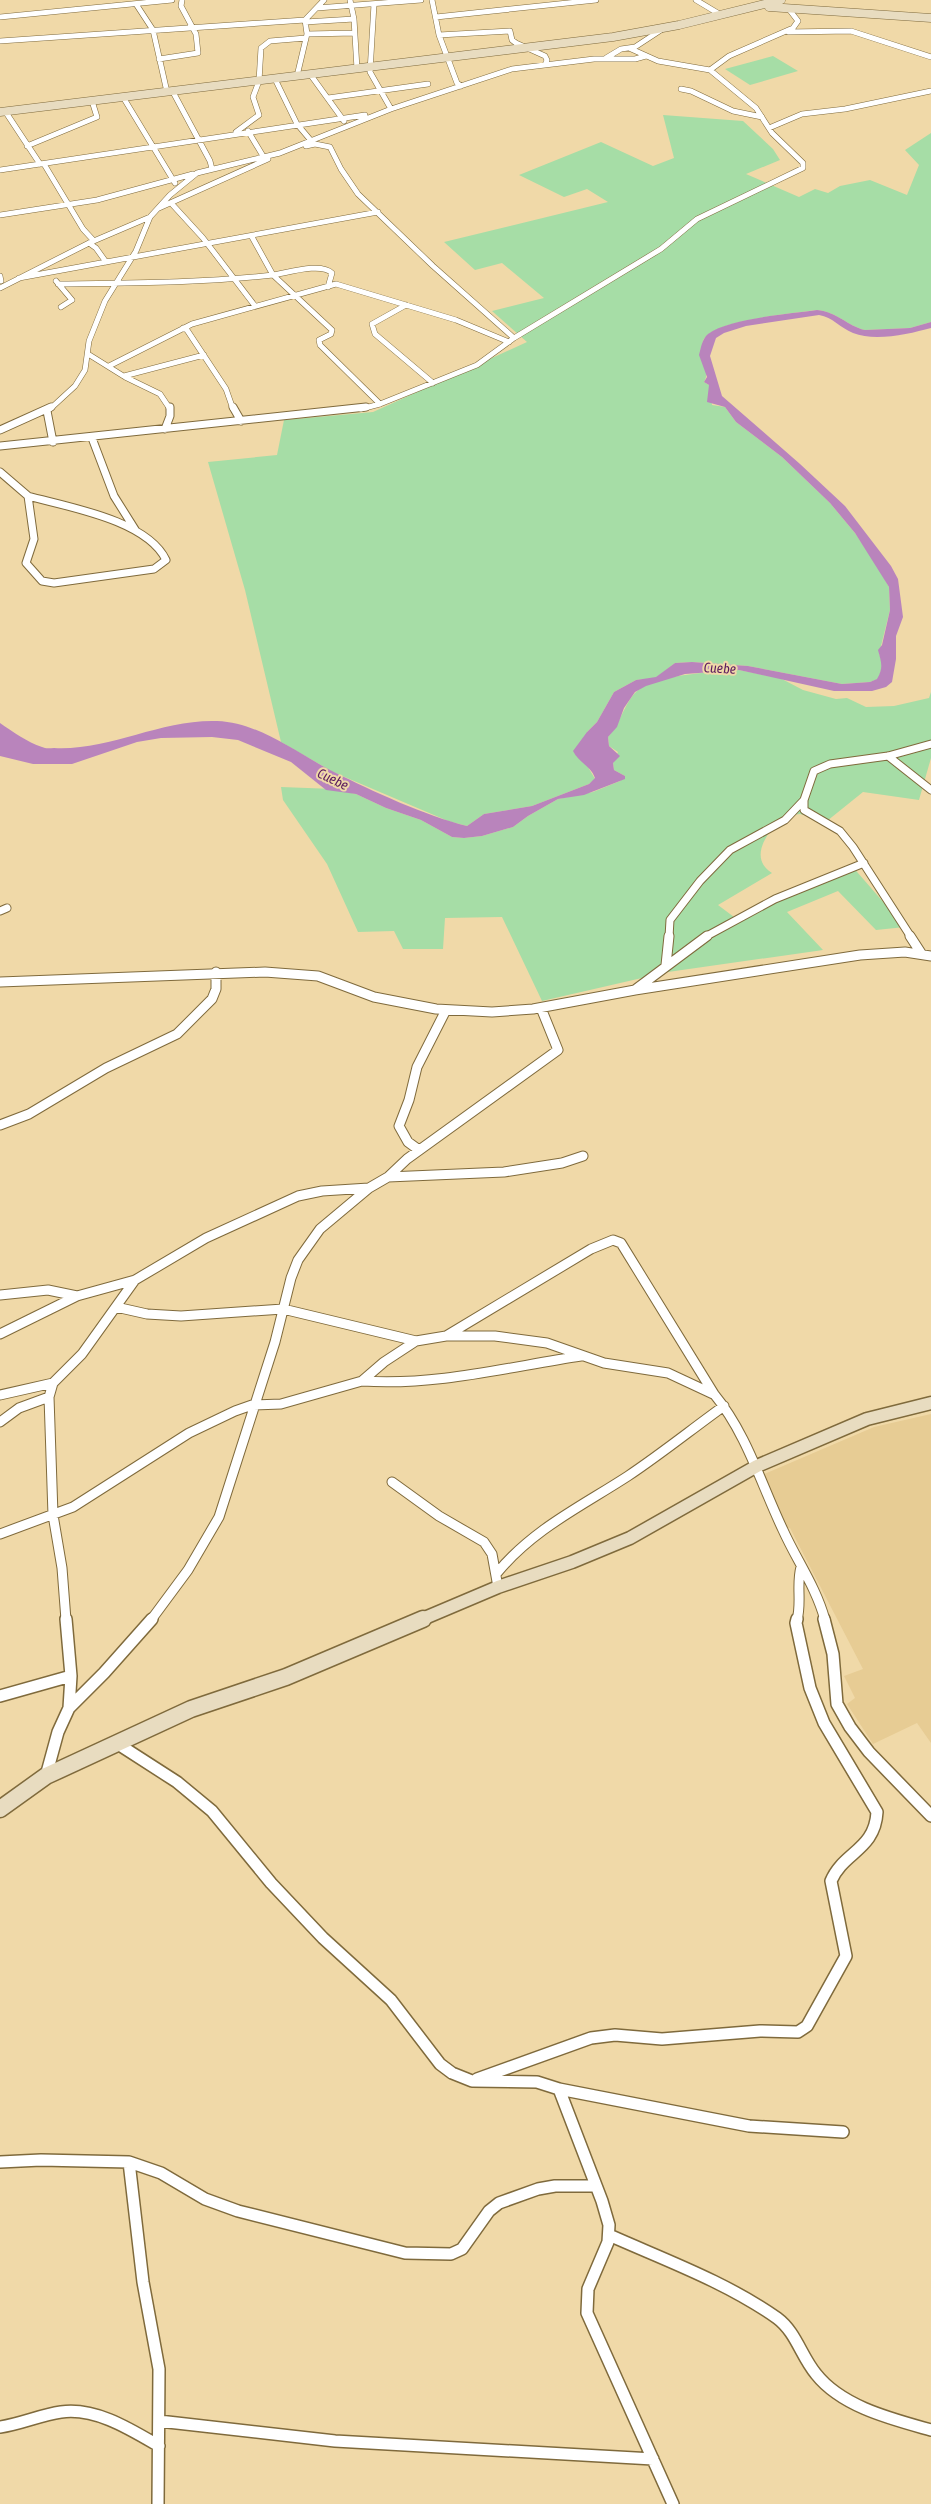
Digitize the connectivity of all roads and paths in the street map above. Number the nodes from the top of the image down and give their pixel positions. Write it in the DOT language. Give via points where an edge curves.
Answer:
graph roads {
  1 [pos="113,0"];
  2 [pos="172,0"];
  3 [pos="182,0"];
  4 [pos="324,0"];
  5 [pos="421,0"];
  6 [pos="432,0"];
  7 [pos="596,0"];
  8 [pos="696,0"];
  9 [pos="781,0"];
  10 [pos="155,1"];
  11 [pos="351,3"];
  12 [pos="136,4"];
  13 [pos="374,4"];
  14 [pos="757,6"];
  15 [pos="112,7"];
  16 [pos="317,8"];
  17 [pos="788,8"];
  18 [pos="721,15"];
  19 [pos="0,17"];
  20 [pos="436,17"];
  21 [pos="931,18"];
  22 [pos="354,19"];
  23 [pos="305,21"];
  24 [pos="195,27"];
  25 [pos="664,28"];
  26 [pos="153,30"];
  27 [pos="787,32"];
  28 [pos="355,34"];
  29 [pos="439,34"];
  30 [pos="306,36"];
  31 [pos="0,41"];
  32 [pos="517,46"];
  33 [pos="528,48"];
  34 [pos="633,48"];
  35 [pos="646,56"];
  36 [pos="447,57"];
  37 [pos="931,57"];
  38 [pos="606,58"];
  39 [pos="159,59"];
  40 [pos="546,65"];
  41 [pos="372,67"];
  42 [pos="357,69"];
  43 [pos="710,70"];
  44 [pos="310,74"];
  45 [pos="297,76"];
  46 [pos="275,79"];
  47 [pos="259,81"];
  48 [pos="428,84"];
  49 [pos="459,84"];
  50 [pos="681,89"];
  51 [pos="380,91"];
  52 [pos="931,91"];
  53 [pos="170,92"];
  54 [pos="123,98"];
  55 [pos="328,98"];
  56 [pos="92,101"];
  57 [pos="391,109"];
  58 [pos="3,112"];
  59 [pos="383,112"];
  60 [pos="762,117"];
  61 [pos="343,118"];
  62 [pos="297,124"];
  63 [pos="345,126"];
  64 [pos="769,128"];
  65 [pos="248,131"];
  66 [pos="232,134"];
  67 [pos="197,139"];
  68 [pos="312,143"];
  69 [pos="154,145"];
  70 [pos="27,146"];
  71 [pos="280,153"];
  72 [pos="263,156"];
  73 [pos="42,164"];
  74 [pos="212,169"];
  75 [pos="0,170"];
  76 [pos="197,173"];
  77 [pos="171,179"];
  78 [pos="178,187"];
  79 [pos="171,204"];
  80 [pos="69,205"];
  81 [pos="156,209"];
  82 [pos="376,210"];
  83 [pos="0,215"];
  84 [pos="150,217"];
  85 [pos="252,236"];
  86 [pos="92,242"];
  87 [pos="209,245"];
  88 [pos="132,257"];
  89 [pos="106,262"];
  90 [pos="52,274"];
  91 [pos="273,275"];
  92 [pos="19,278"];
  93 [pos="235,278"];
  94 [pos="0,279"];
  95 [pos="114,282"];
  96 [pos="11,283"];
  97 [pos="61,285"];
  98 [pos="328,287"];
  99 [pos="0,288"];
  100 [pos="292,295"];
  101 [pos="406,305"];
  102 [pos="256,306"];
  103 [pos="61,307"];
  104 [pos="192,324"];
  105 [pos="185,329"];
  106 [pos="496,337"];
  107 [pos="512,340"];
  108 [pos="500,348"];
  109 [pos="88,354"];
  110 [pos="204,355"];
  111 [pos="109,366"];
  112 [pos="124,376"];
  113 [pos="434,383"];
  114 [pos="380,404"];
  115 [pos="47,411"];
  116 [pos="234,411"];
  117 [pos="171,416"];
  118 [pos="241,421"];
  119 [pos="220,423"];
  120 [pos="186,427"];
  121 [pos="165,429"];
  122 [pos="0,430"];
  123 [pos="92,438"];
  124 [pos="53,442"];
  125 [pos="0,446"];
  126 [pos="0,472"];
  127 [pos="28,496"];
  128 [pos="136,531"];
  129 [pos="931,744"];
  130 [pos="888,756"];
  131 [pos="931,790"];
  132 [pos="804,800"];
  133 [pos="864,863"];
  134 [pos="921,954"];
  135 [pos="931,956"];
  136 [pos="666,965"];
  137 [pos="216,972"];
  138 [pos="0,982"];
  139 [pos="635,990"];
  140 [pos="541,1008"];
  141 [pos="446,1010"];
  142 [pos="0,1125"];
  143 [pos="419,1150"];
  144 [pos="583,1156"];
  145 [pos="388,1177"];
  146 [pos="369,1188"];
  147 [pos="135,1280"];
  148 [pos="0,1295"];
  149 [pos="77,1296"];
  150 [pos="116,1307"];
  151 [pos="283,1309"];
  152 [pos="0,1334"];
  153 [pos="446,1336"];
  154 [pos="416,1341"];
  155 [pos="584,1356"];
  156 [pos="362,1381"];
  157 [pos="53,1383"];
  158 [pos="714,1394"];
  159 [pos="0,1396"];
  160 [pos="48,1397"];
  161 [pos="931,1403"];
  162 [pos="252,1405"];
  163 [pos="724,1406"];
  164 [pos="0,1422"];
  165 [pos="757,1466"];
  166 [pos="392,1482"];
  167 [pos="53,1515"];
  168 [pos="0,1534"];
  169 [pos="802,1568"];
  170 [pos="498,1580"];
  171 [pos="71,1676"];
  172 [pos="0,1696"];
  173 [pos="69,1708"];
  174 [pos="118,1744"];
  175 [pos="46,1776"];
  176 [pos="0,1809"];
  177 [pos="931,1816"];
  178 [pos="472,2081"];
  179 [pos="558,2089"];
  180 [pos="843,2132"];
  181 [pos="0,2162"];
  182 [pos="129,2162"];
  183 [pos="596,2186"];
  184 [pos="609,2235"];
  185 [pos="159,2421"];
  186 [pos="0,2427"];
  187 [pos="931,2430"];
  188 [pos="159,2446"];
  189 [pos="653,2459"];
  190 [pos="158,2504"];
  191 [pos="673,2504"];
  1 -- 15 [label="street"];
  2 -- 10 [label="street"];
  3 -- 24 [label="street" via="182,6"];
  4 -- 16 [label="street"];
  5 -- 13 [label="street"];
  6 -- 20 [label="street"];
  7 -- 20 [label="street"];
  8 -- 18 [label="street"];
  9 -- 14 [label="street"];
  10 -- 12 [label="street"];
  11 -- 13 [label="street"];
  11 -- 16 [label="street"];
  11 -- 22 [label="street"];
  12 -- 15 [label="street"];
  12 -- 26 [label="street"];
  13 -- 41 [label="street"];
  14 -- 17 [label="street"];
  14 -- 18 [label="street"];
  15 -- 19 [label="street"];
  16 -- 23 [label="street"];
  17 -- 21 [label="street"];
  17 -- 27 [label="street" via="798,21"];
  18 -- 25 [label="street"];
  20 -- 29 [label="street"];
  22 -- 23 [label="street"];
  22 -- 28 [label="street"];
  23 -- 24 [label="street"];
  23 -- 30 [label="street"];
  24 -- 26 [label="street"];
  24 -- 39 [label="street" via="197,54"];
  25 -- 33 [label="street"];
  25 -- 34 [label="street"];
  26 -- 31 [label="street"];
  26 -- 39 [label="street"];
  27 -- 37 [label="street" via="851,31"];
  27 -- 43 [label="street" via="736,50"];
  28 -- 30 [label="street"];
  28 -- 42 [label="street"];
  29 -- 32 [label="street" via="507,30 512,33 512,40"];
  29 -- 36 [label="street"];
  30 -- 45 [label="street"];
  30 -- 47 [label="street" via="265,44 261,48"];
  32 -- 33 [label="street"];
  32 -- 36 [label="street"];
  33 -- 40 [label="street" via="545,56"];
  34 -- 35 [label="street"];
  34 -- 38 [label="street" via="621,49"];
  35 -- 38 [label="street"];
  35 -- 43 [label="street"];
  36 -- 41 [label="street"];
  36 -- 49 [label="street"];
  38 -- 40 [label="street"];
  39 -- 53 [label="street"];
  40 -- 49 [label="street" via="512,69"];
  41 -- 42 [label="street"];
  41 -- 51 [label="street" via="371,77"];
  42 -- 44 [label="street"];
  43 -- 60 [label="street" via="749,101"];
  44 -- 45 [label="street"];
  44 -- 55 [label="street"];
  45 -- 46 [label="street"];
  46 -- 47 [label="street"];
  46 -- 62 [label="street"];
  47 -- 53 [label="street"];
  47 -- 66 [label="street" via="253,97 260,115"];
  48 -- 51 [label="street"];
  49 -- 57 [label="street"];
  50 -- 60 [label="street" via="733,111"];
  51 -- 55 [label="street"];
  51 -- 57 [label="street"];
  52 -- 64 [label="street" via="845,110 802,114"];
  53 -- 54 [label="street"];
  53 -- 67 [label="street"];
  54 -- 56 [label="street"];
  54 -- 69 [label="street"];
  55 -- 61 [label="street"];
  56 -- 58 [label="street"];
  56 -- 70 [label="street" via="97,118"];
  57 -- 59 [label="street"];
  58 -- 70 [label="street"];
  59 -- 61 [label="street"];
  59 -- 63 [label="street"];
  60 -- 64 [label="street"];
  61 -- 62 [label="street"];
  61 -- 63 [label="street"];
  62 -- 65 [label="street"];
  62 -- 68 [label="street"];
  63 -- 68 [label="street"];
  64 -- 107 [label="street" via="803,163 803,168 697,219 661,249"];
  65 -- 66 [label="street"];
  65 -- 72 [label="street"];
  66 -- 67 [label="street"];
  67 -- 69 [label="street"];
  67 -- 74 [label="street"];
  68 -- 71 [label="street"];
  68 -- 82 [label="street" via="332,150 358,194"];
  69 -- 73 [label="street"];
  69 -- 77 [label="street"];
  70 -- 73 [label="street"];
  71 -- 72 [label="street"];
  71 -- 79 [label="street"];
  72 -- 74 [label="street"];
  73 -- 75 [label="street"];
  73 -- 80 [label="street"];
  74 -- 76 [label="street"];
  76 -- 77 [label="street"];
  76 -- 78 [label="street"];
  77 -- 78 [label="street"];
  77 -- 80 [label="street"];
  78 -- 81 [label="street"];
  79 -- 81 [label="street"];
  79 -- 87 [label="street" via="195,226"];
  80 -- 83 [label="street"];
  80 -- 86 [label="street"];
  81 -- 84 [label="street"];
  82 -- 85 [label="street"];
  82 -- 107 [label="street"];
  84 -- 86 [label="street"];
  84 -- 88 [label="street"];
  85 -- 87 [label="street"];
  85 -- 91 [label="street"];
  86 -- 89 [label="street"];
  86 -- 92 [label="street"];
  87 -- 88 [label="street"];
  87 -- 93 [label="street"];
  88 -- 89 [label="street"];
  88 -- 95 [label="street"];
  89 -- 90 [label="street"];
  90 -- 92 [label="street"];
  90 -- 97 [label="street"];
  91 -- 93 [label="street"];
  91 -- 98 [label="street" via="325,268 332,273"];
  91 -- 100 [label="street"];
  92 -- 96 [label="street"];
  93 -- 95 [label="street"];
  93 -- 102 [label="street"];
  94 -- 96 [label="street"];
  95 -- 97 [label="street"];
  95 -- 109 [label="street" via="93,327"];
  96 -- 99 [label="street"];
  97 -- 103 [label="street" via="72,300"];
  98 -- 100 [label="street"];
  98 -- 101 [label="street" via="342,284"];
  100 -- 102 [label="street"];
  100 -- 114 [label="street" via="332,330 331,334 319,340 320,345"];
  101 -- 106 [label="street" via="463,322"];
  101 -- 113 [label="street" via="372,324 375,334"];
  102 -- 104 [label="street"];
  104 -- 105 [label="street"];
  105 -- 110 [label="street"];
  105 -- 111 [label="street"];
  106 -- 107 [label="street"];
  106 -- 108 [label="street"];
  107 -- 108 [label="street"];
  108 -- 113 [label="street" via="477,366"];
  109 -- 111 [label="street"];
  109 -- 115 [label="street" via="85,370 78,382"];
  110 -- 112 [label="street"];
  110 -- 116 [label="street" via="226,389"];
  111 -- 112 [label="street"];
  112 -- 117 [label="street" via="166,400"];
  113 -- 114 [label="street"];
  114 -- 118 [label="street" via="355,410"];
  115 -- 122 [label="street"];
  115 -- 124 [label="street"];
  116 -- 118 [label="street"];
  116 -- 119 [label="street"];
  117 -- 120 [label="street"];
  117 -- 121 [label="street"];
  118 -- 119 [label="street"];
  119 -- 120 [label="street"];
  120 -- 121 [label="street"];
  121 -- 123 [label="street"];
  123 -- 124 [label="street"];
  123 -- 128 [label="street" via="114,496"];
  124 -- 125 [label="street"];
  126 -- 127 [label="street"];
  127 -- 128 [label="street" via="93,513"];
  127 -- 128 [label="street" via="34,539 26,563 36,577 46,583 101,578 154,569 165,563 166,556"];
  129 -- 130 [label="street"];
  130 -- 131 [label="street"];
  130 -- 132 [label="street" via="821,768 814,772"];
  132 -- 133 [label="street" via="804,810 840,831"];
  132 -- 136 [label="street" via="785,820 730,850 700,881 670,920"];
  133 -- 134 [label="street"];
  133 -- 136 [label="street" via="797,888 758,908 707,936"];
  134 -- 135 [label="street"];
  134 -- 139 [label="street" via="860,955"];
  136 -- 139 [label="street"];
  137 -- 138 [label="street"];
  137 -- 141 [label="street" via="318,976 374,997"];
  137 -- 142 [label="street" via="212,999 178,1034 106,1068 29,1114"];
  139 -- 140 [label="street"];
  140 -- 141 [label="street" via="492,1012"];
  140 -- 143 [label="street" via="558,1050"];
  141 -- 143 [label="street" via="417,1066 399,1126 408,1142"];
  143 -- 145 [label="street"];
  144 -- 145 [label="street" via="562,1163 504,1172"];
  145 -- 146 [label="street"];
  146 -- 147 [label="street" via="322,1191 277,1203 206,1238"];
  146 -- 151 [label="street" via="333,1215 308,1245 290,1280"];
  147 -- 149 [label="street"];
  147 -- 150 [label="street"];
  148 -- 149 [label="street" via="48,1290"];
  149 -- 152 [label="street"];
  150 -- 151 [label="street" via="147,1314 181,1316"];
  150 -- 157 [label="street" via="82,1354"];
  151 -- 154 [label="street"];
  151 -- 162 [label="street"];
  153 -- 154 [label="street"];
  153 -- 155 [label="street" via="495,1336 547,1343"];
  153 -- 158 [label="street" via="591,1249 617,1240"];
  154 -- 156 [label="street"];
  155 -- 156 [label="street" via="548,1360 463,1378 416,1383"];
  155 -- 158 [label="street" via="604,1363 668,1373"];
  156 -- 162 [label="street" via="281,1404"];
  157 -- 159 [label="street"];
  157 -- 160 [label="street"];
  158 -- 163 [label="street"];
  160 -- 164 [label="street" via="19,1408"];
  160 -- 167 [label="street"];
  161 -- 165 [label="street" via="867,1419"];
  162 -- 167 [label="street" via="190,1433 73,1507"];
  162 -- 173 [label="street" via="224,1506 206,1541 161,1608 104,1674"];
  163 -- 165 [label="street"];
  163 -- 170 [label="street" via="620,1481 525,1541 510,1555"];
  165 -- 169 [label="street"];
  165 -- 170 [label="street" via="630,1538 572,1562"];
  166 -- 170 [label="street" via="439,1516 484,1542 492,1554"];
  167 -- 168 [label="street"];
  167 -- 171 [label="street" via="62,1568"];
  169 -- 177 [label="street" via="819,1598 830,1638 837,1704 869,1752"];
  169 -- 178 [label="street" via="798,1577 800,1608 796,1623 810,1688 824,1723 877,1812 878,1826 832,1876 846,1956 808,2026 798,2032 760,2030 662,2039 590,2038"];
  170 -- 174 [label="street" via="286,1677 191,1709"];
  171 -- 172 [label="street"];
  171 -- 173 [label="street"];
  173 -- 175 [label="street"];
  174 -- 175 [label="street"];
  174 -- 178 [label="street" via="183,1786 212,1811 271,1883 391,2000 440,2064"];
  175 -- 176 [label="street"];
  178 -- 179 [label="street" via="537,2082"];
  179 -- 180 [label="street" via="749,2126"];
  179 -- 183 [label="street"];
  181 -- 182 [label="street"];
  182 -- 183 [label="street" via="161,2172 205,2199 238,2211 405,2253 451,2254 462,2249 489,2211 500,2203 538,2189"];
  182 -- 185 [label="street" via="143,2282 159,2369"];
  183 -- 184 [label="street"];
  184 -- 187 [label="street" via="724,2287 777,2318 794,2334 816,2375 832,2388 875,2412"];
  184 -- 189 [label="street" via="586,2293 587,2313"];
  185 -- 188 [label="street"];
  185 -- 189 [label="street" via="335,2441"];
  186 -- 188 [label="street" via="69,2410 86,2412"];
  188 -- 190 [label="street"];
  189 -- 191 [label="street"];
}
